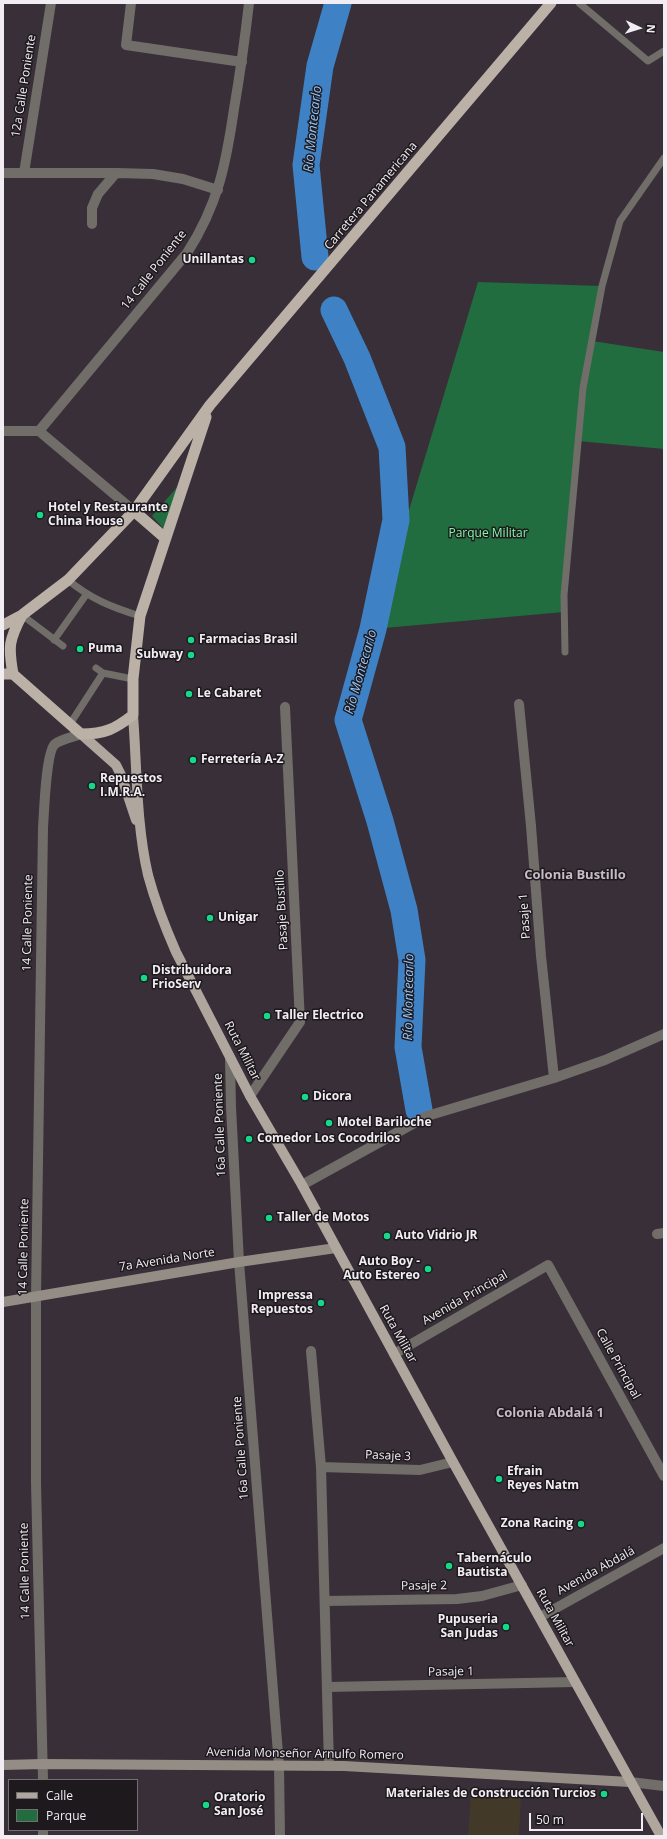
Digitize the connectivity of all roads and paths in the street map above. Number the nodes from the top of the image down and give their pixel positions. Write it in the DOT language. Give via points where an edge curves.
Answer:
graph roads {
  1 [pos="51,3"];
  2 [pos="131,3"];
  3 [pos="249,3"];
  4 [pos="551,3"];
  5 [pos="579,3"];
  6 [pos="664,51"];
  7 [pos="242,62"];
  8 [pos="664,158"];
  9 [pos="3,173"];
  10 [pos="24,173"];
  11 [pos="116,173"];
  12 [pos="218,190"];
  13 [pos="92,224"];
  14 [pos="210,405"];
  15 [pos="3,431"];
  16 [pos="39,431"];
  17 [pos="134,511"];
  18 [pos="165,538"];
  19 [pos="68,580"];
  20 [pos="86,595"];
  21 [pos="22,614"];
  22 [pos="140,616"];
  23 [pos="3,625"];
  24 [pos="54,640"];
  25 [pos="63,646"];
  26 [pos="565,652"];
  27 [pos="96,668"];
  28 [pos="103,673"];
  29 [pos="8,674"];
  30 [pos="133,679"];
  31 [pos="519,704"];
  32 [pos="285,707"];
  33 [pos="133,715"];
  34 [pos="70,724"];
  35 [pos="81,734"];
  36 [pos="141,833"];
  37 [pos="664,1034"];
  38 [pos="230,1058"];
  39 [pos="554,1078"];
  40 [pos="250,1096"];
  41 [pos="302,1185"];
  42 [pos="336,1248"];
  43 [pos="240,1262"];
  44 [pos="548,1265"];
  45 [pos="36,1296"];
  46 [pos="3,1302"];
  47 [pos="311,1351"];
  48 [pos="394,1354"];
  49 [pos="453,1462"];
  50 [pos="321,1467"];
  51 [pos="664,1476"];
  52 [pos="664,1548"];
  53 [pos="522,1585"];
  54 [pos="325,1601"];
  55 [pos="540,1617"];
  56 [pos="575,1682"];
  57 [pos="327,1687"];
  58 [pos="43,1764"];
  59 [pos="3,1765"];
  60 [pos="279,1766"];
  61 [pos="329,1766"];
  62 [pos="43,1779"];
  63 [pos="630,1782"];
  64 [pos="664,1786"];
  65 [pos="280,1836"];
  66 [pos="661,1836"];
  1 -- 10 [label="street, 12a Calle Poniente"];
  2 -- 7 [label="street" via="126,45"];
  3 -- 7 [label="street, 14 Calle Poniente"];
  4 -- 14 [label="highway, Carretera Panamericana"];
  5 -- 6 [label="lane" via="648,61"];
  7 -- 12 [label="street, 14 Calle Poniente" via="226,162"];
  8 -- 26 [label="lane" via="620,221 602,286 583,388 564,594"];
  9 -- 10 [label="street"];
  10 -- 11 [label="street"];
  11 -- 12 [label="street" via="153,174 183,179"];
  11 -- 13 [label="street" via="98,194 92,208"];
  12 -- 16 [label="street, 14 Calle Poniente" via="201,232 187,253"];
  14 -- 17 [label="highway, Carretera Panamericana"];
  14 -- 18 [label="highway, Carretera Panamericana"];
  15 -- 16 [label="street"];
  16 -- 17 [label="street"];
  17 -- 18 [label="highway"];
  17 -- 19 [label="highway, Carretera Panamericana"];
  18 -- 22 [label="highway, Carretera Panamericana"];
  19 -- 20 [label="lane"];
  19 -- 21 [label="highway, Carretera Panamericana"];
  20 -- 22 [label="lane"];
  20 -- 24 [label="lane"];
  21 -- 23 [label="highway, Carretera Panamericana"];
  21 -- 24 [label="lane"];
  21 -- 29 [label="highway" via="12,635"];
  22 -- 30 [label="highway, Carretera Panamericana"];
  24 -- 25 [label="lane"];
  27 -- 28 [label="lane"];
  28 -- 30 [label="lane"];
  28 -- 34 [label="lane"];
  29 -- 34 [label="highway"];
  30 -- 33 [label="highway, Carretera Panamericana"];
  31 -- 39 [label="street, Pasaje 1" via="540,956"];
  32 -- 40 [label="street, Pasaje Bustillo" via="300,1022"];
  33 -- 35 [label="highway" via="118,727 94,734"];
  33 -- 36 [label="main road, Ruta Militar"];
  34 -- 35 [label="highway"];
  35 -- 36 [label="main road, Ruta Militar" via="116,765"];
  35 -- 45 [label="street, 14 Calle Poniente" via="51,748 47,771 43,828"];
  36 -- 38 [label="main road, Ruta Militar" via="148,874 166,928"];
  37 -- 39 [label="street" via="605,1060"];
  38 -- 40 [label="main road, Ruta Militar"];
  38 -- 43 [label="street, 16a Calle Poniente"];
  39 -- 41 [label="street" via="427,1116"];
  40 -- 41 [label="main road, Ruta Militar"];
  41 -- 42 [label="main road, Ruta Militar"];
  42 -- 43 [label="main road, 7a Avenida Norte"];
  42 -- 48 [label="main road, Ruta Militar"];
  43 -- 45 [label="main road, 7a Avenida Norte"];
  43 -- 60 [label="street, 16a Calle Poniente"];
  44 -- 48 [label="street, Avenida Principal"];
  44 -- 51 [label="street, Calle Principal"];
  45 -- 46 [label="main road, 7a Avenida Norte"];
  45 -- 58 [label="street, 14 Calle Poniente" via="36,1490"];
  47 -- 50 [label="street"];
  48 -- 49 [label="main road, Ruta Militar"];
  49 -- 50 [label="street, Pasaje 3" via="420,1470"];
  49 -- 53 [label="main road, Ruta Militar"];
  50 -- 54 [label="street"];
  52 -- 55 [label="street, Avenida Abdalá"];
  53 -- 54 [label="street, Pasaje 2" via="482,1596 457,1599"];
  53 -- 55 [label="main road, Ruta Militar"];
  54 -- 57 [label="street"];
  55 -- 56 [label="main road, Ruta Militar"];
  56 -- 57 [label="street, Pasaje 1"];
  56 -- 63 [label="main road, Ruta Militar"];
  57 -- 61 [label="street"];
  58 -- 59 [label="main road, Avenida Monseñor Arnulfo Romero"];
  58 -- 60 [label="main road, Avenida Monseñor Arnulfo Romero"];
  58 -- 62 [label="street, 14 Calle Poniente"];
  60 -- 61 [label="main road, Avenida Monseñor Arnulfo Romero"];
  60 -- 65 [label="street, 16a Calle Poniente"];
  61 -- 63 [label="main road, Avenida Monseñor Arnulfo Romero"];
  63 -- 64 [label="street"];
  63 -- 66 [label="main road, Ruta Militar"];
}
